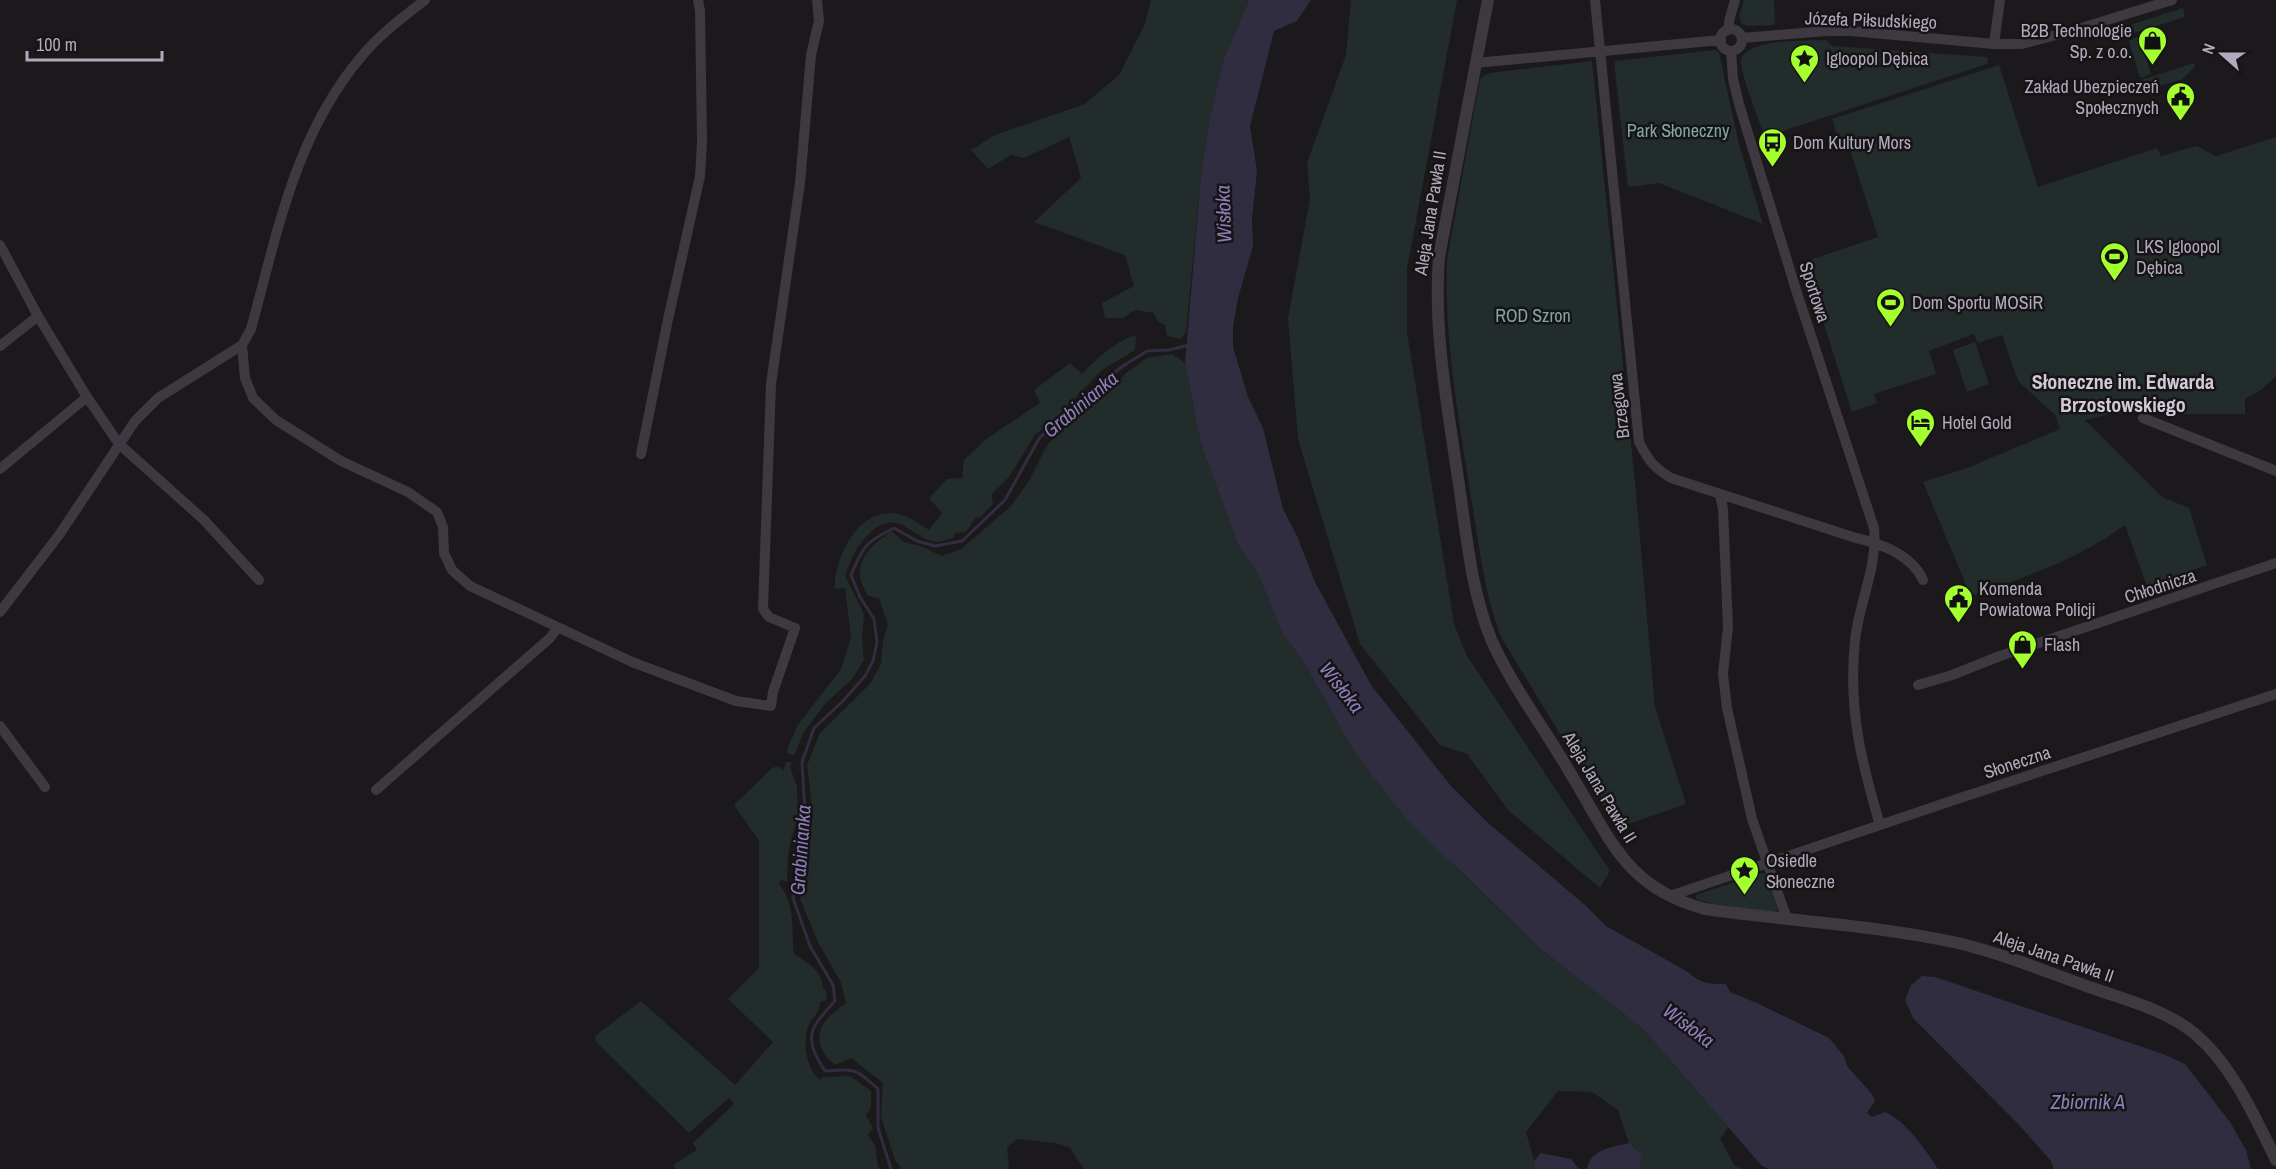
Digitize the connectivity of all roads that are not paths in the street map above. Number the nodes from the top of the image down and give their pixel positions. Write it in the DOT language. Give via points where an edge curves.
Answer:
graph roads {
  1 [pos="426,0"];
  2 [pos="698,0"];
  3 [pos="817,0"];
  4 [pos="1488,0"];
  5 [pos="1595,0"];
  6 [pos="1735,0"];
  7 [pos="2000,0"];
  8 [pos="2172,0"];
  9 [pos="1729,30"];
  10 [pos="1742,38"];
  11 [pos="1720,40"];
  12 [pos="1994,44"];
  13 [pos="1601,50"];
  14 [pos="1731,51"];
  15 [pos="1475,63"];
  16 [pos="0,245"];
  17 [pos="10,262"];
  18 [pos="0,270"];
  19 [pos="38,316"];
  20 [pos="242,345"];
  21 [pos="0,346"];
  22 [pos="87,397"];
  23 [pos="2143,418"];
  24 [pos="119,444"];
  25 [pos="641,454"];
  26 [pos="0,469"];
  27 [pos="2276,471"];
  28 [pos="1720,495"];
  29 [pos="1876,542"];
  30 [pos="2276,563"];
  31 [pos="260,580"];
  32 [pos="1923,580"];
  33 [pos="0,612"];
  34 [pos="557,628"];
  35 [pos="1918,685"];
  36 [pos="2276,694"];
  37 [pos="0,726"];
  38 [pos="45,786"];
  39 [pos="376,790"];
  40 [pos="1881,825"];
  41 [pos="1768,863"];
  42 [pos="1670,896"];
  43 [pos="1787,919"];
  44 [pos="2276,1160"];
  1 -- 20 [label="street" via="362,56 318,119 291,182 251,329"];
  2 -- 25 [label="street" via="700,176"];
  3 -- 34 [label="street" via="819,21 811,56 800,183 771,384 763,609 769,617 795,628 771,706 736,701 632,662"];
  4 -- 15 [label="street, Aleja Jana Pawła II"];
  5 -- 13 [label="street, Brzegowa"];
  6 -- 9 [label="street"];
  7 -- 12 [label="street"];
  8 -- 12 [label="street, Józefa Piłsudskiego" via="2022,44"];
  9 -- 10 [label="street" via="1738,32"];
  9 -- 11 [label="street"];
  10 -- 12 [label="street, Józefa Piłsudskiego" via="1851,31"];
  10 -- 14 [label="street" via="1739,47"];
  11 -- 13 [label="street"];
  11 -- 14 [label="street"];
  13 -- 15 [label="street"];
  13 -- 28 [label="street, Brzegowa" via="1639,442 1656,469"];
  14 -- 29 [label="street, Sportowa" via="1739,104"];
  15 -- 42 [label="street, Aleja Jana Pawła II" via="1439,256 1436,293 1447,402 1481,607 1491,639 1517,687 1612,844 1630,868"];
  16 -- 17 [label="street"];
  17 -- 18 [label="street"];
  17 -- 19 [label="street"];
  19 -- 21 [label="street"];
  19 -- 22 [label="street"];
  20 -- 24 [label="street" via="158,398"];
  20 -- 34 [label="street" via="245,378 253,398 276,420 341,461 408,492 437,512 443,527 444,553 452,570 470,586"];
  22 -- 24 [label="street"];
  22 -- 26 [label="street"];
  23 -- 27 [label="street"];
  24 -- 31 [label="street" via="204,520"];
  24 -- 33 [label="street" via="59,535"];
  28 -- 29 [label="street"];
  28 -- 41 [label="street" via="1728,627 1723,674 1727,708 1752,819"];
  29 -- 32 [label="street" via="1905,559"];
  29 -- 40 [label="street, Sportowa" via="1855,639 1852,696 1860,754"];
  30 -- 35 [label="street, Chłodnicza"];
  34 -- 39 [label="street"];
  36 -- 40 [label="street, Słoneczna"];
  37 -- 38 [label="street"];
  40 -- 41 [label="street, Słoneczna"];
  41 -- 42 [label="street, Słoneczna"];
  41 -- 43 [label="street"];
  42 -- 43 [label="street, Aleja Jana Pawła II" via="1705,909"];
  43 -- 44 [label="street, Aleja Jana Pawła II" via="1959,944 2060,976 2180,1023 2211,1050 2241,1093"];
}
